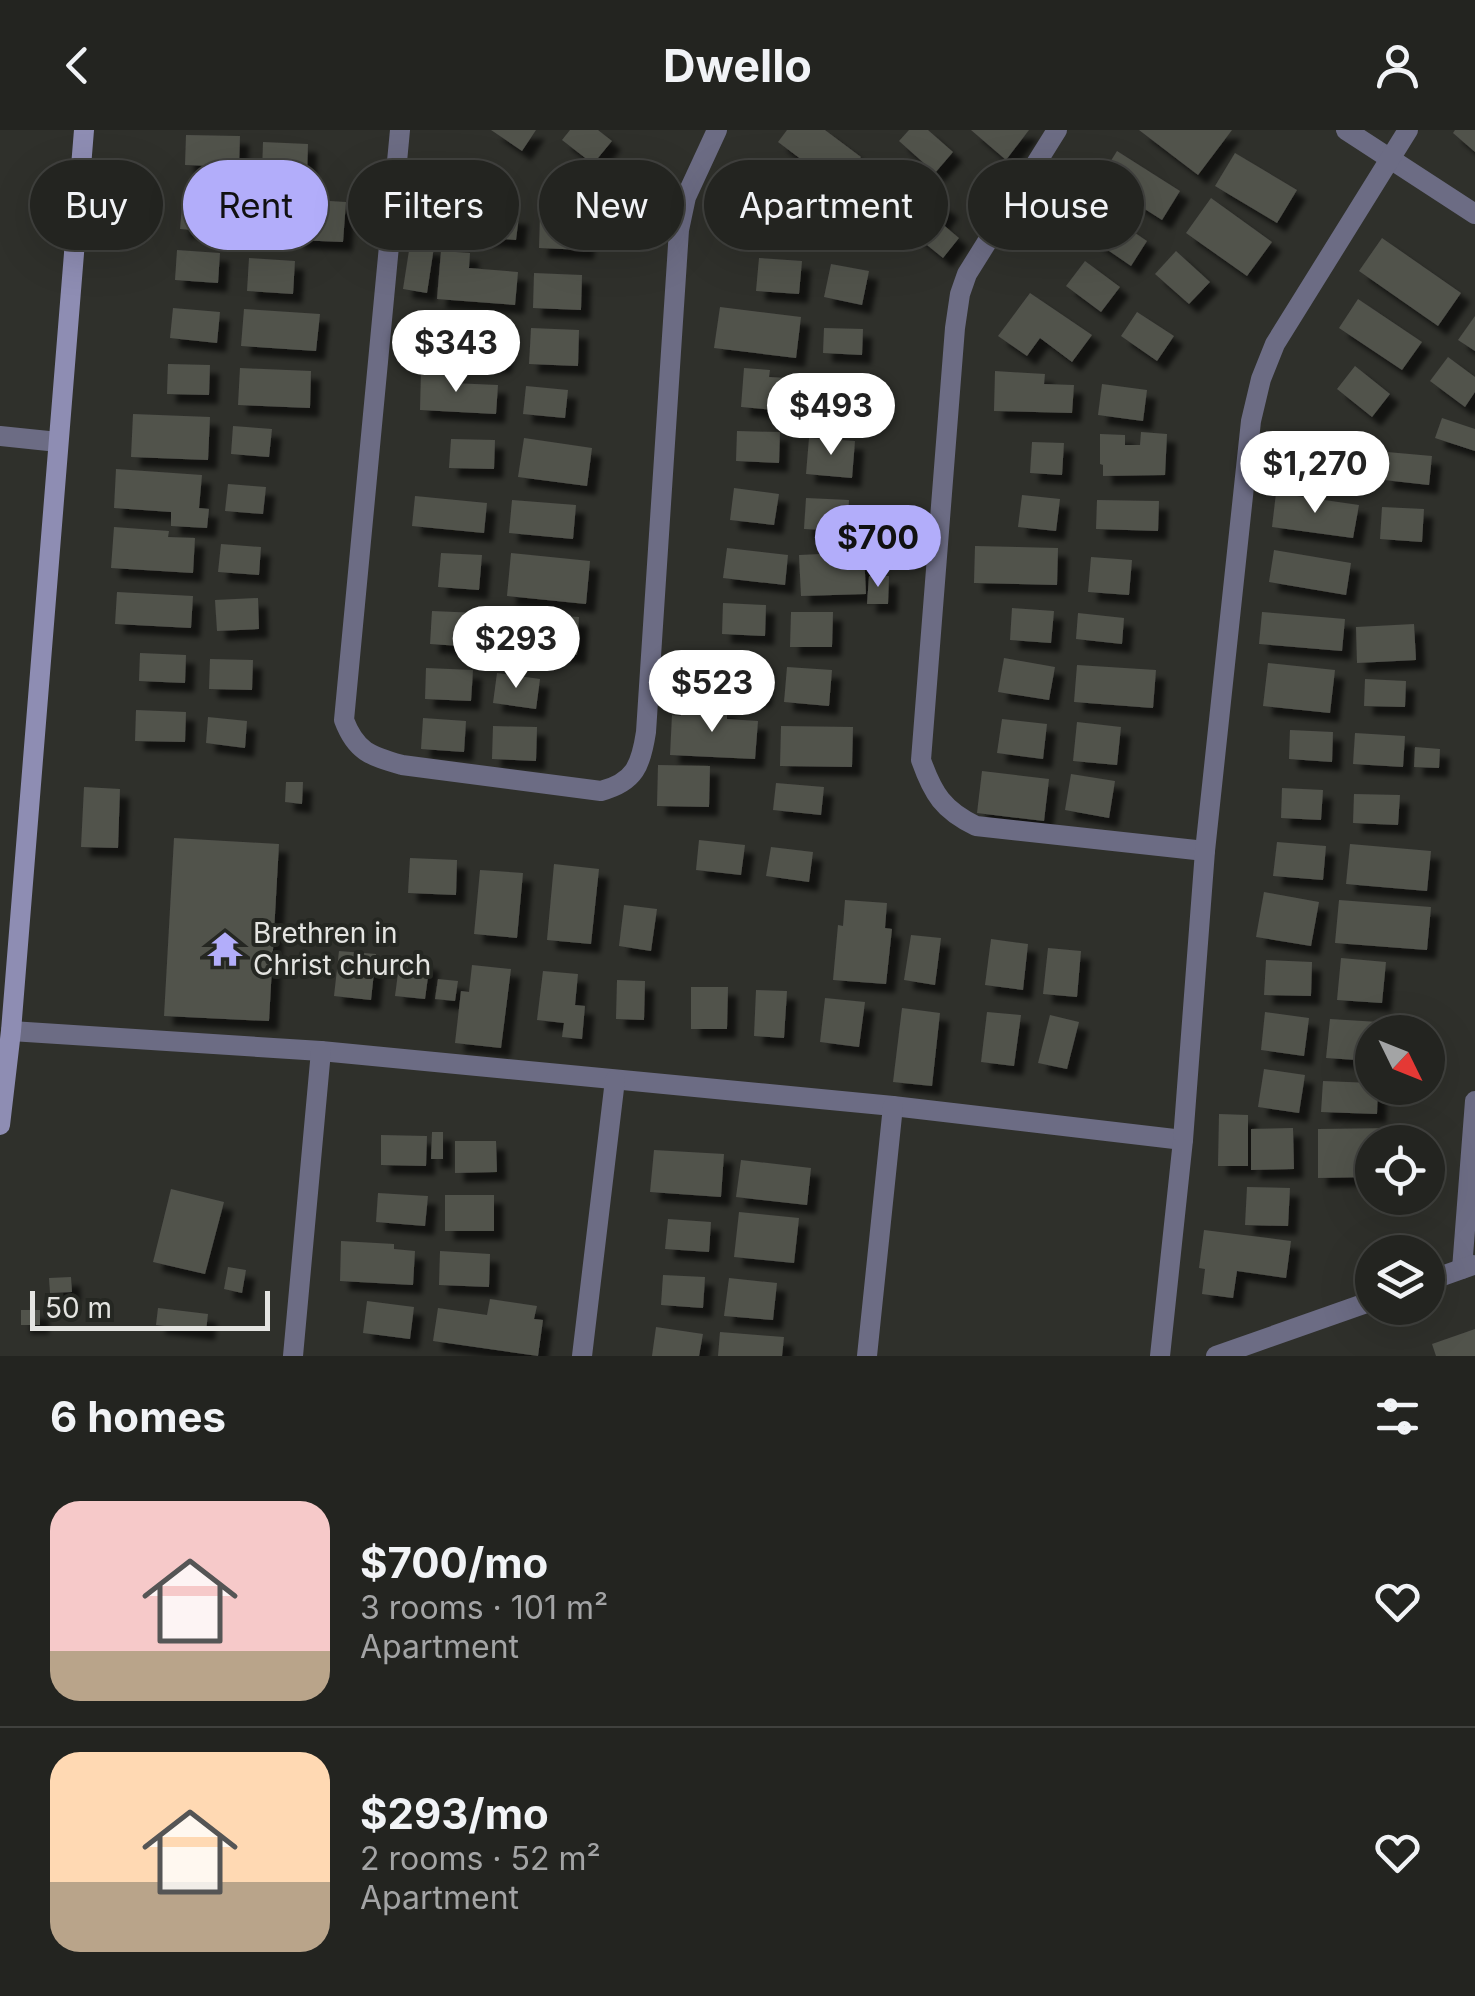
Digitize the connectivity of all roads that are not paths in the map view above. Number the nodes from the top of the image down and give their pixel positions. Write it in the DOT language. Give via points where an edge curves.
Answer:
graph roads {
  1 [pos="84,130"];
  2 [pos="400,130"];
  3 [pos="717,130"];
  4 [pos="1057,130"];
  5 [pos="1346,130"];
  6 [pos="1408,130"];
  7 [pos="1390,159"];
  8 [pos="1475,214"];
  9 [pos="0,436"];
  10 [pos="58,442"];
  11 [pos="1205,851"];
  12 [pos="11,1031"];
  13 [pos="321,1051"];
  14 [pos="615,1080"];
  15 [pos="1475,1101"];
  16 [pos="893,1106"];
  17 [pos="0,1125"];
  18 [pos="1183,1140"];
  19 [pos="1468,1266"];
  20 [pos="1355,1307"];
  21 [pos="294,1356"];
  22 [pos="582,1356"];
  23 [pos="867,1356"];
  24 [pos="1160,1356"];
  25 [pos="1216,1356"];
  1 -- 10 [label="street"];
  2 -- 3 [label="street" via="344,720 360,749 402,766 601,791 633,775 643,754 678,230"];
  4 -- 11 [label="street" via="960,294 921,760 939,800 976,826"];
  5 -- 7 [label="street"];
  6 -- 7 [label="street"];
  7 -- 8 [label="street"];
  7 -- 11 [label="street" via="1275,344 1261,379"];
  9 -- 10 [label="street"];
  10 -- 12 [label="street"];
  11 -- 18 [label="street"];
  12 -- 13 [label="street"];
  12 -- 17 [label="street"];
  13 -- 14 [label="street"];
  13 -- 21 [label="street"];
  14 -- 16 [label="street"];
  14 -- 22 [label="street"];
  15 -- 19 [label="street"];
  16 -- 18 [label="street"];
  16 -- 23 [label="street"];
  18 -- 24 [label="street"];
  20 -- 25 [label="street"];
}
